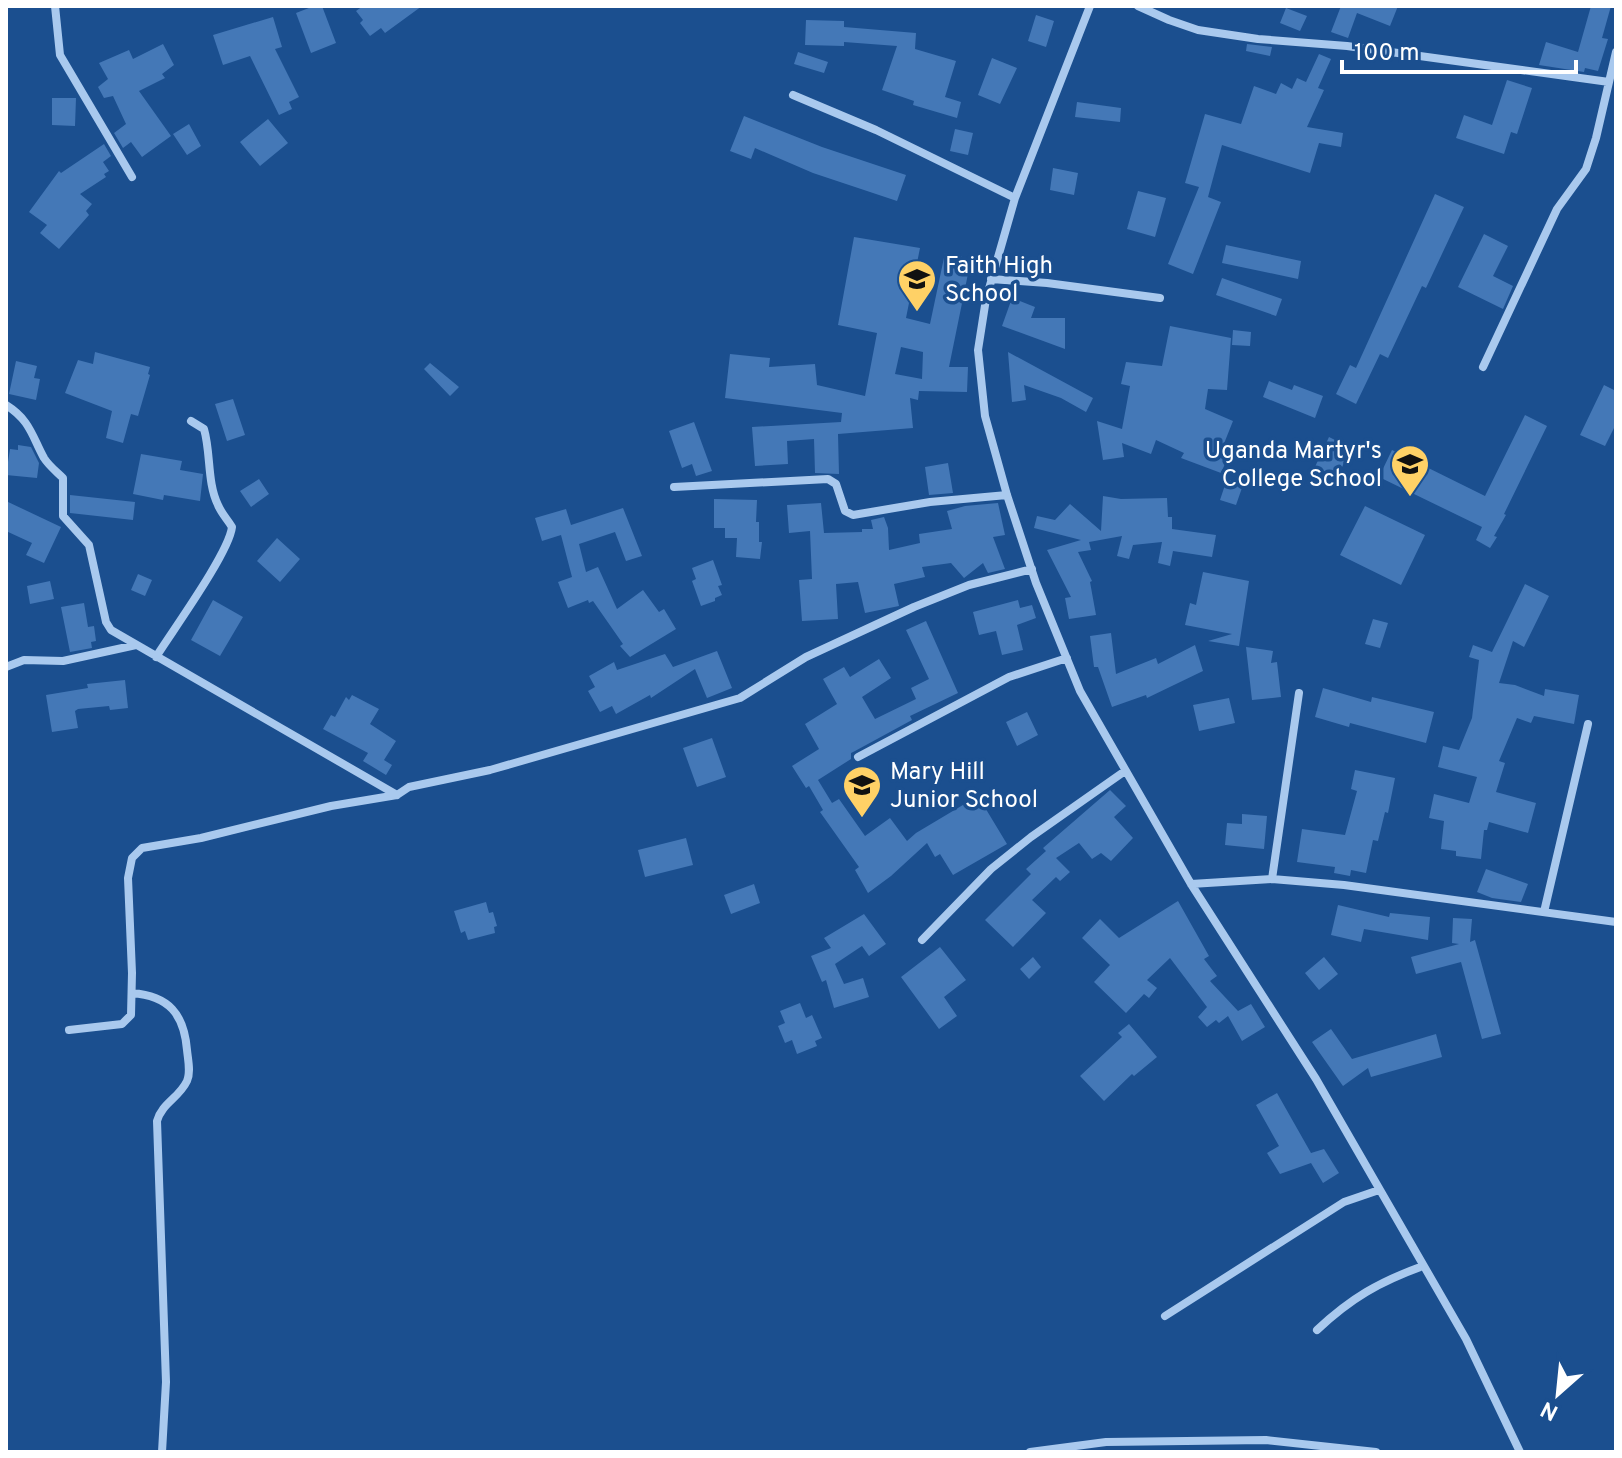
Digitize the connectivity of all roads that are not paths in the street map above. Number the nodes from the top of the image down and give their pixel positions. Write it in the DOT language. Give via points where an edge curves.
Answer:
graph roads {
  1 [pos="55,6"];
  2 [pos="1090,6"];
  3 [pos="1138,6"];
  4 [pos="1616,52"];
  5 [pos="1609,82"];
  6 [pos="793,95"];
  7 [pos="132,177"];
  8 [pos="1015,198"];
  9 [pos="991,279"];
  10 [pos="1160,298"];
  11 [pos="1483,367"];
  12 [pos="6,405"];
  13 [pos="191,421"];
  14 [pos="674,487"];
  15 [pos="1007,495"];
  16 [pos="1032,569"];
  17 [pos="136,645"];
  18 [pos="156,657"];
  19 [pos="1067,658"];
  20 [pos="6,667"];
  21 [pos="1299,693"];
  22 [pos="1588,724"];
  23 [pos="858,757"];
  24 [pos="1125,771"];
  25 [pos="397,795"];
  26 [pos="1272,879"];
  27 [pos="1191,884"];
  28 [pos="1544,912"];
  29 [pos="1616,922"];
  30 [pos="922,940"];
  31 [pos="132,993"];
  32 [pos="69,1030"];
  33 [pos="1379,1190"];
  34 [pos="1423,1266"];
  35 [pos="1165,1316"];
  36 [pos="1317,1330"];
  37 [pos="162,1452"];
  38 [pos="1030,1452"];
  39 [pos="1376,1452"];
  40 [pos="1520,1452"];
  1 -- 7 [label="street" via="60,55"];
  2 -- 8 [label="street"];
  3 -- 5 [label="street" via="1198,30"];
  4 -- 5 [label="street"];
  5 -- 11 [label="street" via="1586,169 1557,209"];
  6 -- 8 [label="street"];
  8 -- 9 [label="street"];
  9 -- 10 [label="street"];
  9 -- 15 [label="street" via="978,350 985,416"];
  12 -- 17 [label="street" via="33,431 47,463 63,478 63,516 89,545 106,622"];
  13 -- 18 [label="street" via="204,429 213,490 232,527 218,559"];
  14 -- 15 [label="street" via="828,479 836,484 845,511 853,515"];
  15 -- 16 [label="street"];
  16 -- 19 [label="street"];
  16 -- 25 [label="street" via="969,585 914,607 806,657 740,698 490,770 409,787"];
  17 -- 18 [label="street"];
  17 -- 20 [label="street"];
  18 -- 25 [label="street"];
  19 -- 23 [label="street" via="1009,677"];
  19 -- 24 [label="street"];
  21 -- 26 [label="street"];
  22 -- 28 [label="street"];
  24 -- 27 [label="street"];
  24 -- 30 [label="street" via="1001,861"];
  25 -- 31 [label="street" via="135,852 128,878"];
  26 -- 27 [label="street"];
  26 -- 28 [label="street"];
  27 -- 33 [label="street" via="1316,1079"];
  28 -- 29 [label="street"];
  31 -- 32 [label="street" via="131,1015 122,1024"];
  31 -- 37 [label="street" via="160,1000 181,1020 189,1075 157,1121 166,1382"];
  33 -- 34 [label="street"];
  33 -- 35 [label="street" via="1344,1202"];
  34 -- 36 [label="street" via="1383,1280 1345,1303"];
  34 -- 40 [label="street" via="1466,1339"];
  38 -- 39 [label="street" via="1106,1442 1266,1440"];
}
